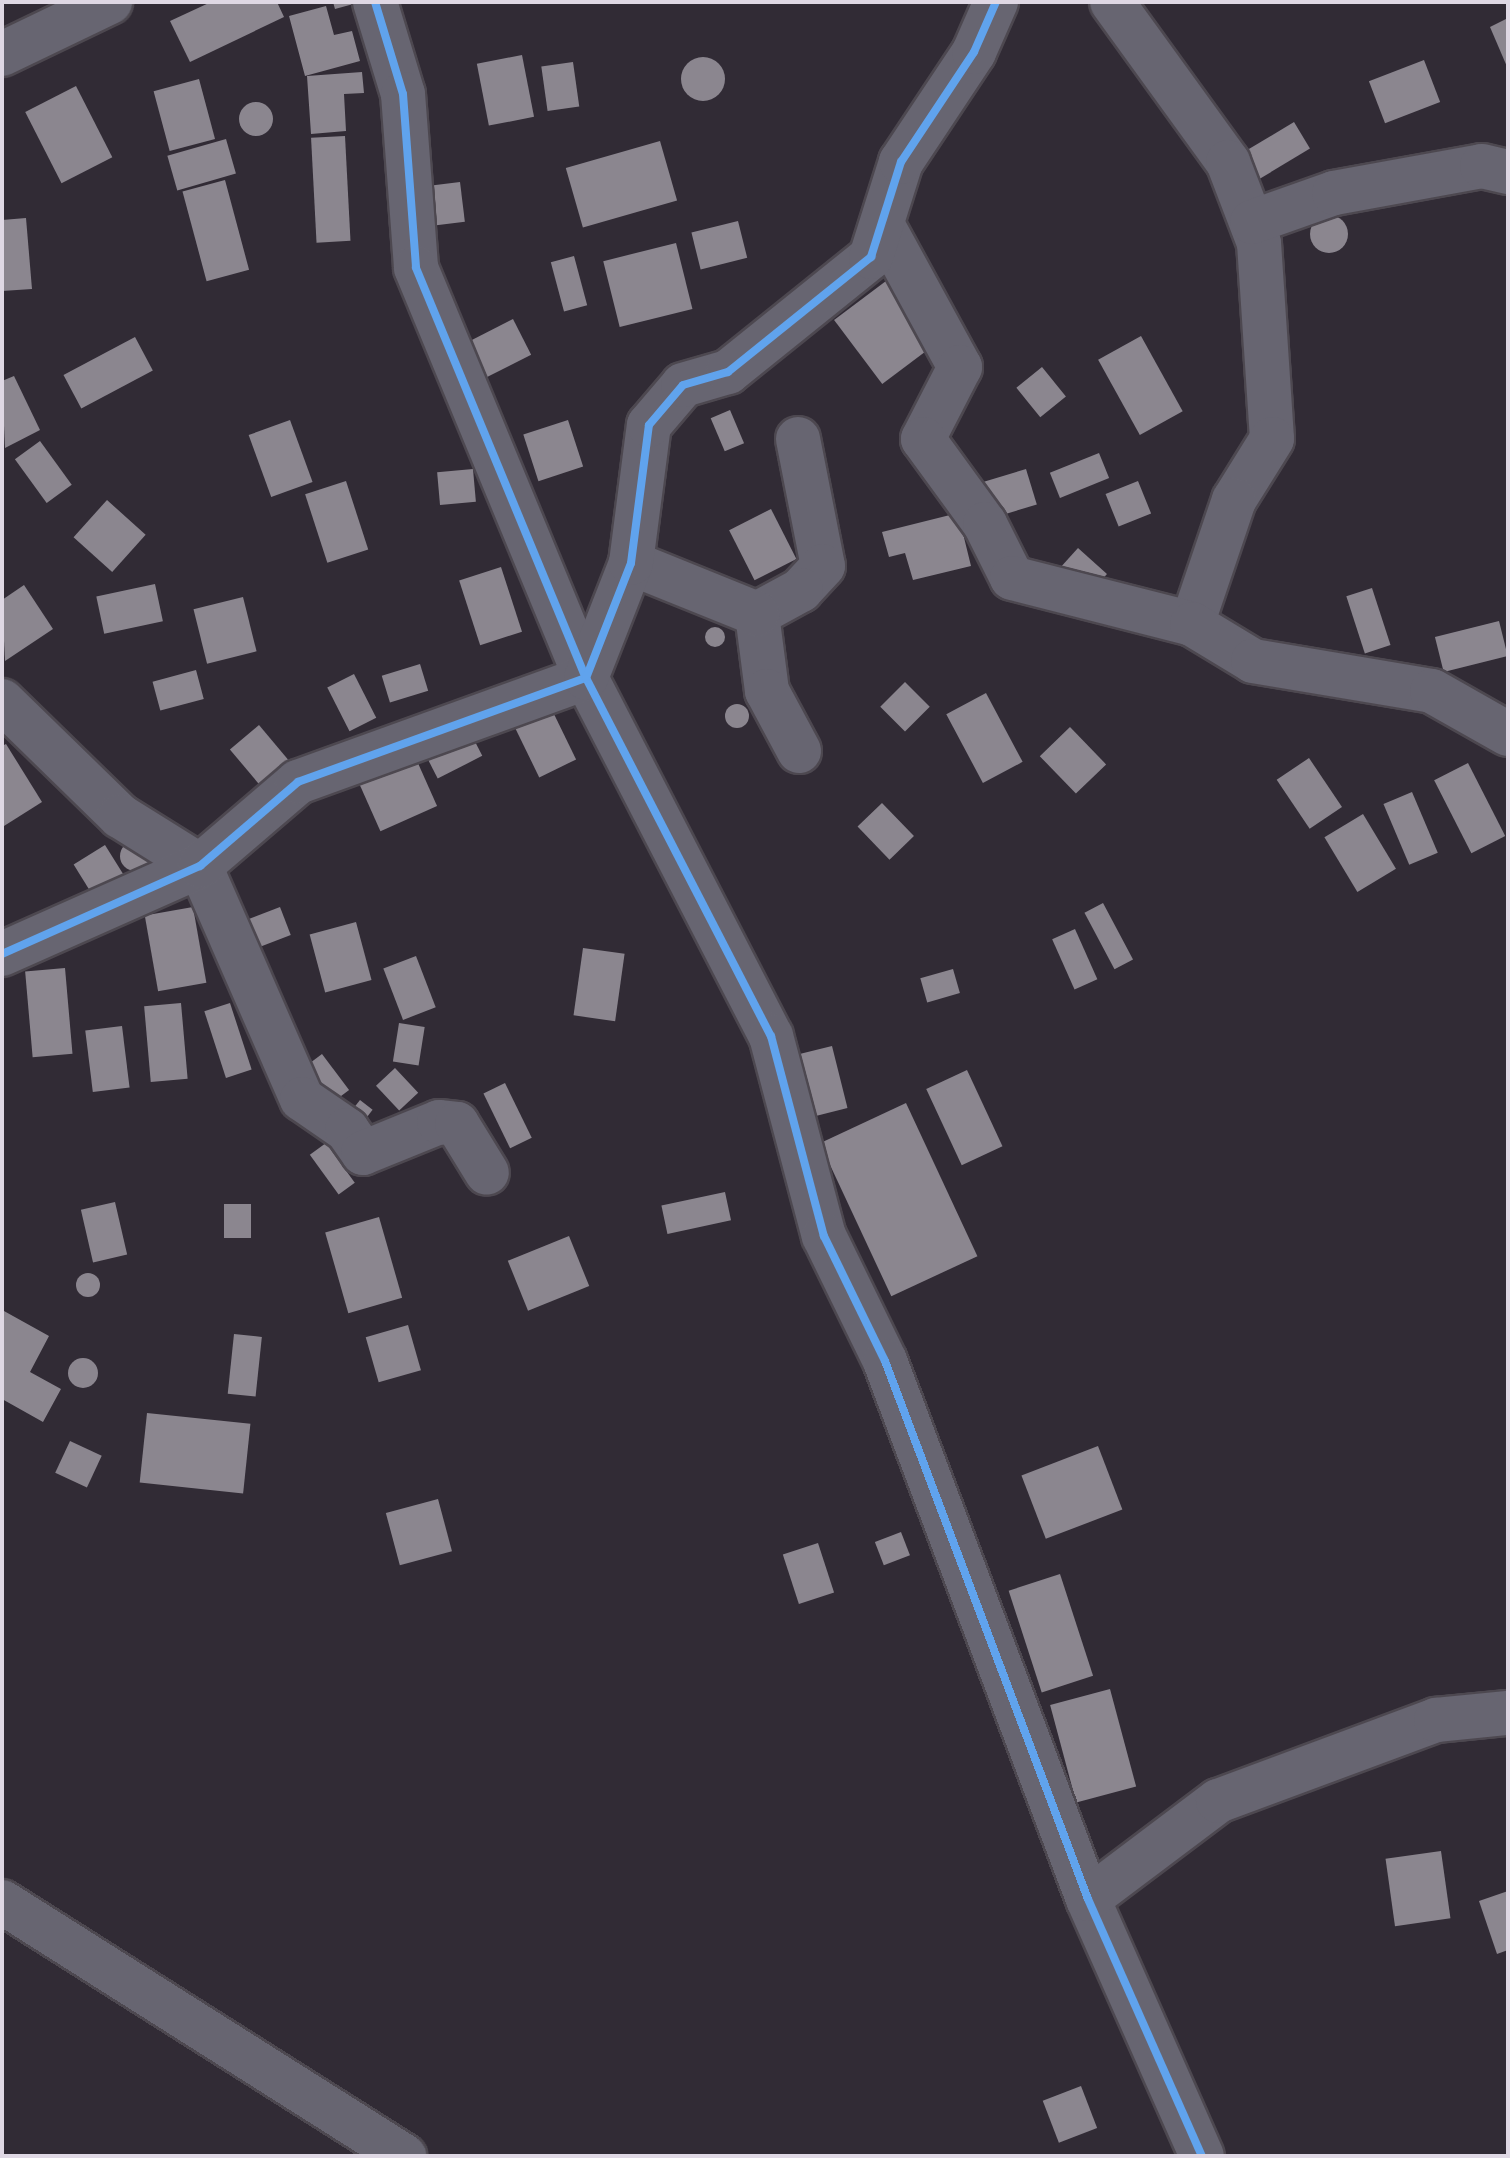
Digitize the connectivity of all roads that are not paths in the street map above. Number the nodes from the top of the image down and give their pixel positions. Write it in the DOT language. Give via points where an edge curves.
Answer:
graph roads {
  1 [pos="375,2"];
  2 [pos="996,2"];
  3 [pos="1112,2"];
  4 [pos="102,3"];
  5 [pos="2,54"];
  6 [pos="1508,172"];
  7 [pos="1252,222"];
  8 [pos="883,226"];
  9 [pos="798,439"];
  10 [pos="631,563"];
  11 [pos="757,614"];
  12 [pos="1192,624"];
  13 [pos="586,678"];
  14 [pos="2,701"];
  15 [pos="1508,734"];
  16 [pos="799,751"];
  17 [pos="200,866"];
  18 [pos="2,954"];
  19 [pos="487,1173"];
  20 [pos="1508,1713"];
  21 [pos="1088,1899"];
  22 [pos="2,1902"];
  23 [pos="404,2156"];
  24 [pos="1202,2156"];
  1 -- 13 [label="street" via="403,94 416,268"];
  2 -- 8 [label="street" via="974,52 901,162"];
  3 -- 7 [label="street" via="1228,162"];
  4 -- 5 [label="street"];
  6 -- 7 [label="street" via="1482,166 1334,193"];
  7 -- 12 [label="street" via="1259,243 1272,439 1234,500"];
  8 -- 10 [label="street" via="871,257 728,372 683,385 649,425"];
  8 -- 12 [label="street" via="960,367 923,439 985,524 1012,578"];
  9 -- 11 [label="street" via="823,566 801,590"];
  10 -- 11 [label="street"];
  10 -- 13 [label="street"];
  11 -- 16 [label="street" via="767,691"];
  12 -- 15 [label="street" via="1253,661 1432,691"];
  13 -- 17 [label="street" via="298,782"];
  13 -- 21 [label="street" via="771,1036 824,1236 885,1361"];
  14 -- 17 [label="street" via="120,816"];
  17 -- 18 [label="street"];
  17 -- 19 [label="street" via="302,1099 347,1130 363,1153 439,1122 457,1124"];
  20 -- 21 [label="street" via="1436,1720 1218,1801"];
  21 -- 24 [label="street"];
  22 -- 23 [label="street"];
}
